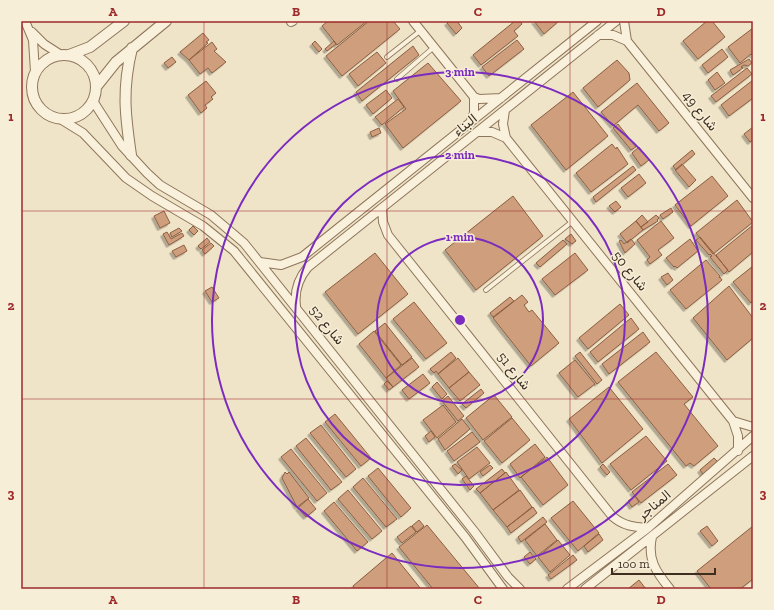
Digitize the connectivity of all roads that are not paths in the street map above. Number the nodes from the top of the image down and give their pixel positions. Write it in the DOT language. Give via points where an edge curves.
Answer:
graph roads {
  1 [pos="25,21"];
  2 [pos="124,21"];
  3 [pos="166,21"];
  4 [pos="413,21"];
  5 [pos="616,21"];
  6 [pos="624,21"];
  7 [pos="594,22"];
  8 [pos="30,30"];
  9 [pos="420,30"];
  10 [pos="598,35"];
  11 [pos="627,41"];
  12 [pos="434,47"];
  13 [pos="132,48"];
  14 [pos="65,55"];
  15 [pos="387,57"];
  16 [pos="35,72"];
  17 [pos="397,79"];
  18 [pos="96,87"];
  19 [pos="474,97"];
  20 [pos="501,98"];
  21 [pos="93,101"];
  22 [pos="505,110"];
  23 [pos="62,120"];
  24 [pos="470,123"];
  25 [pos="477,132"];
  26 [pos="506,138"];
  27 [pos="131,155"];
  28 [pos="753,198"];
  29 [pos="382,208"];
  30 [pos="573,221"];
  31 [pos="260,262"];
  32 [pos="486,290"];
  33 [pos="296,307"];
  34 [pos="733,421"];
  35 [pos="753,427"];
  36 [pos="753,436"];
  37 [pos="738,451"];
  38 [pos="753,456"];
  39 [pos="743,464"];
  40 [pos="753,464"];
  41 [pos="648,528"];
  42 [pos="652,537"];
  43 [pos="503,589"];
  44 [pos="520,589"];
  45 [pos="567,589"];
  46 [pos="585,589"];
  47 [pos="670,589"];
  1 -- 8 [label="street"];
  2 -- 14 [label="street" via="90,48"];
  3 -- 13 [label="street"];
  4 -- 9 [label="street"];
  5 -- 10 [label="street, البناء"];
  6 -- 11 [label="street"];
  7 -- 20 [label="street, البناء"];
  8 -- 14 [label="street" via="44,44"];
  8 -- 16 [label="street" via="35,50"];
  9 -- 12 [label="street"];
  9 -- 15 [label="lane"];
  10 -- 11 [label="street" via="613,35"];
  10 -- 22 [label="street, البناء"];
  11 -- 28 [label="street, شارع 49"];
  12 -- 17 [label="lane"];
  12 -- 19 [label="street"];
  13 -- 18 [label="street" via="116,62"];
  13 -- 27 [label="street" via="126,75 124,110"];
  14 -- 16 [label="street" via="51,57"];
  14 -- 18 [label="street" via="86,63"];
  16 -- 23 [label="street" via="31,84 36,104 50,117"];
  18 -- 21 [label="street"];
  19 -- 20 [label="street"];
  19 -- 24 [label="street" via="474,112"];
  20 -- 24 [label="street, البناء"];
  21 -- 23 [label="street" via="84,113"];
  21 -- 27 [label="street, شارع 52" via="122,146"];
  22 -- 25 [label="street, البناء"];
  22 -- 26 [label="street" via="503,124"];
  23 -- 43 [label="street, شارع 52" via="83,133 126,178 203,226 234,251 465,537"];
  24 -- 31 [label="street, البناء" via="302,257 281,265"];
  25 -- 26 [label="street" via="492,132"];
  25 -- 29 [label="street, البناء"];
  26 -- 30 [label="street, شارع 50"];
  27 -- 31 [label="street, شارع 52" via="160,185 228,228"];
  29 -- 33 [label="street, البناء" via="305,270 295,290"];
  29 -- 41 [label="street, شارع 51" via="383,222 388,235 612,516 628,526"];
  30 -- 32 [label="lane"];
  30 -- 34 [label="street, شارع 50"];
  31 -- 33 [label="street, شارع 52"];
  33 -- 44 [label="street, شارع 52"];
  34 -- 35 [label="street"];
  34 -- 37 [label="street, شارع 50" via="738,436"];
  36 -- 37 [label="street, المناجر"];
  37 -- 41 [label="street, المناجر"];
  38 -- 39 [label="street, المناجر"];
  39 -- 40 [label="street"];
  39 -- 42 [label="street, المناجر"];
  41 -- 45 [label="street, المناجر"];
  42 -- 46 [label="street, المناجر"];
  42 -- 47 [label="street" via="650,552 654,567"];
}
